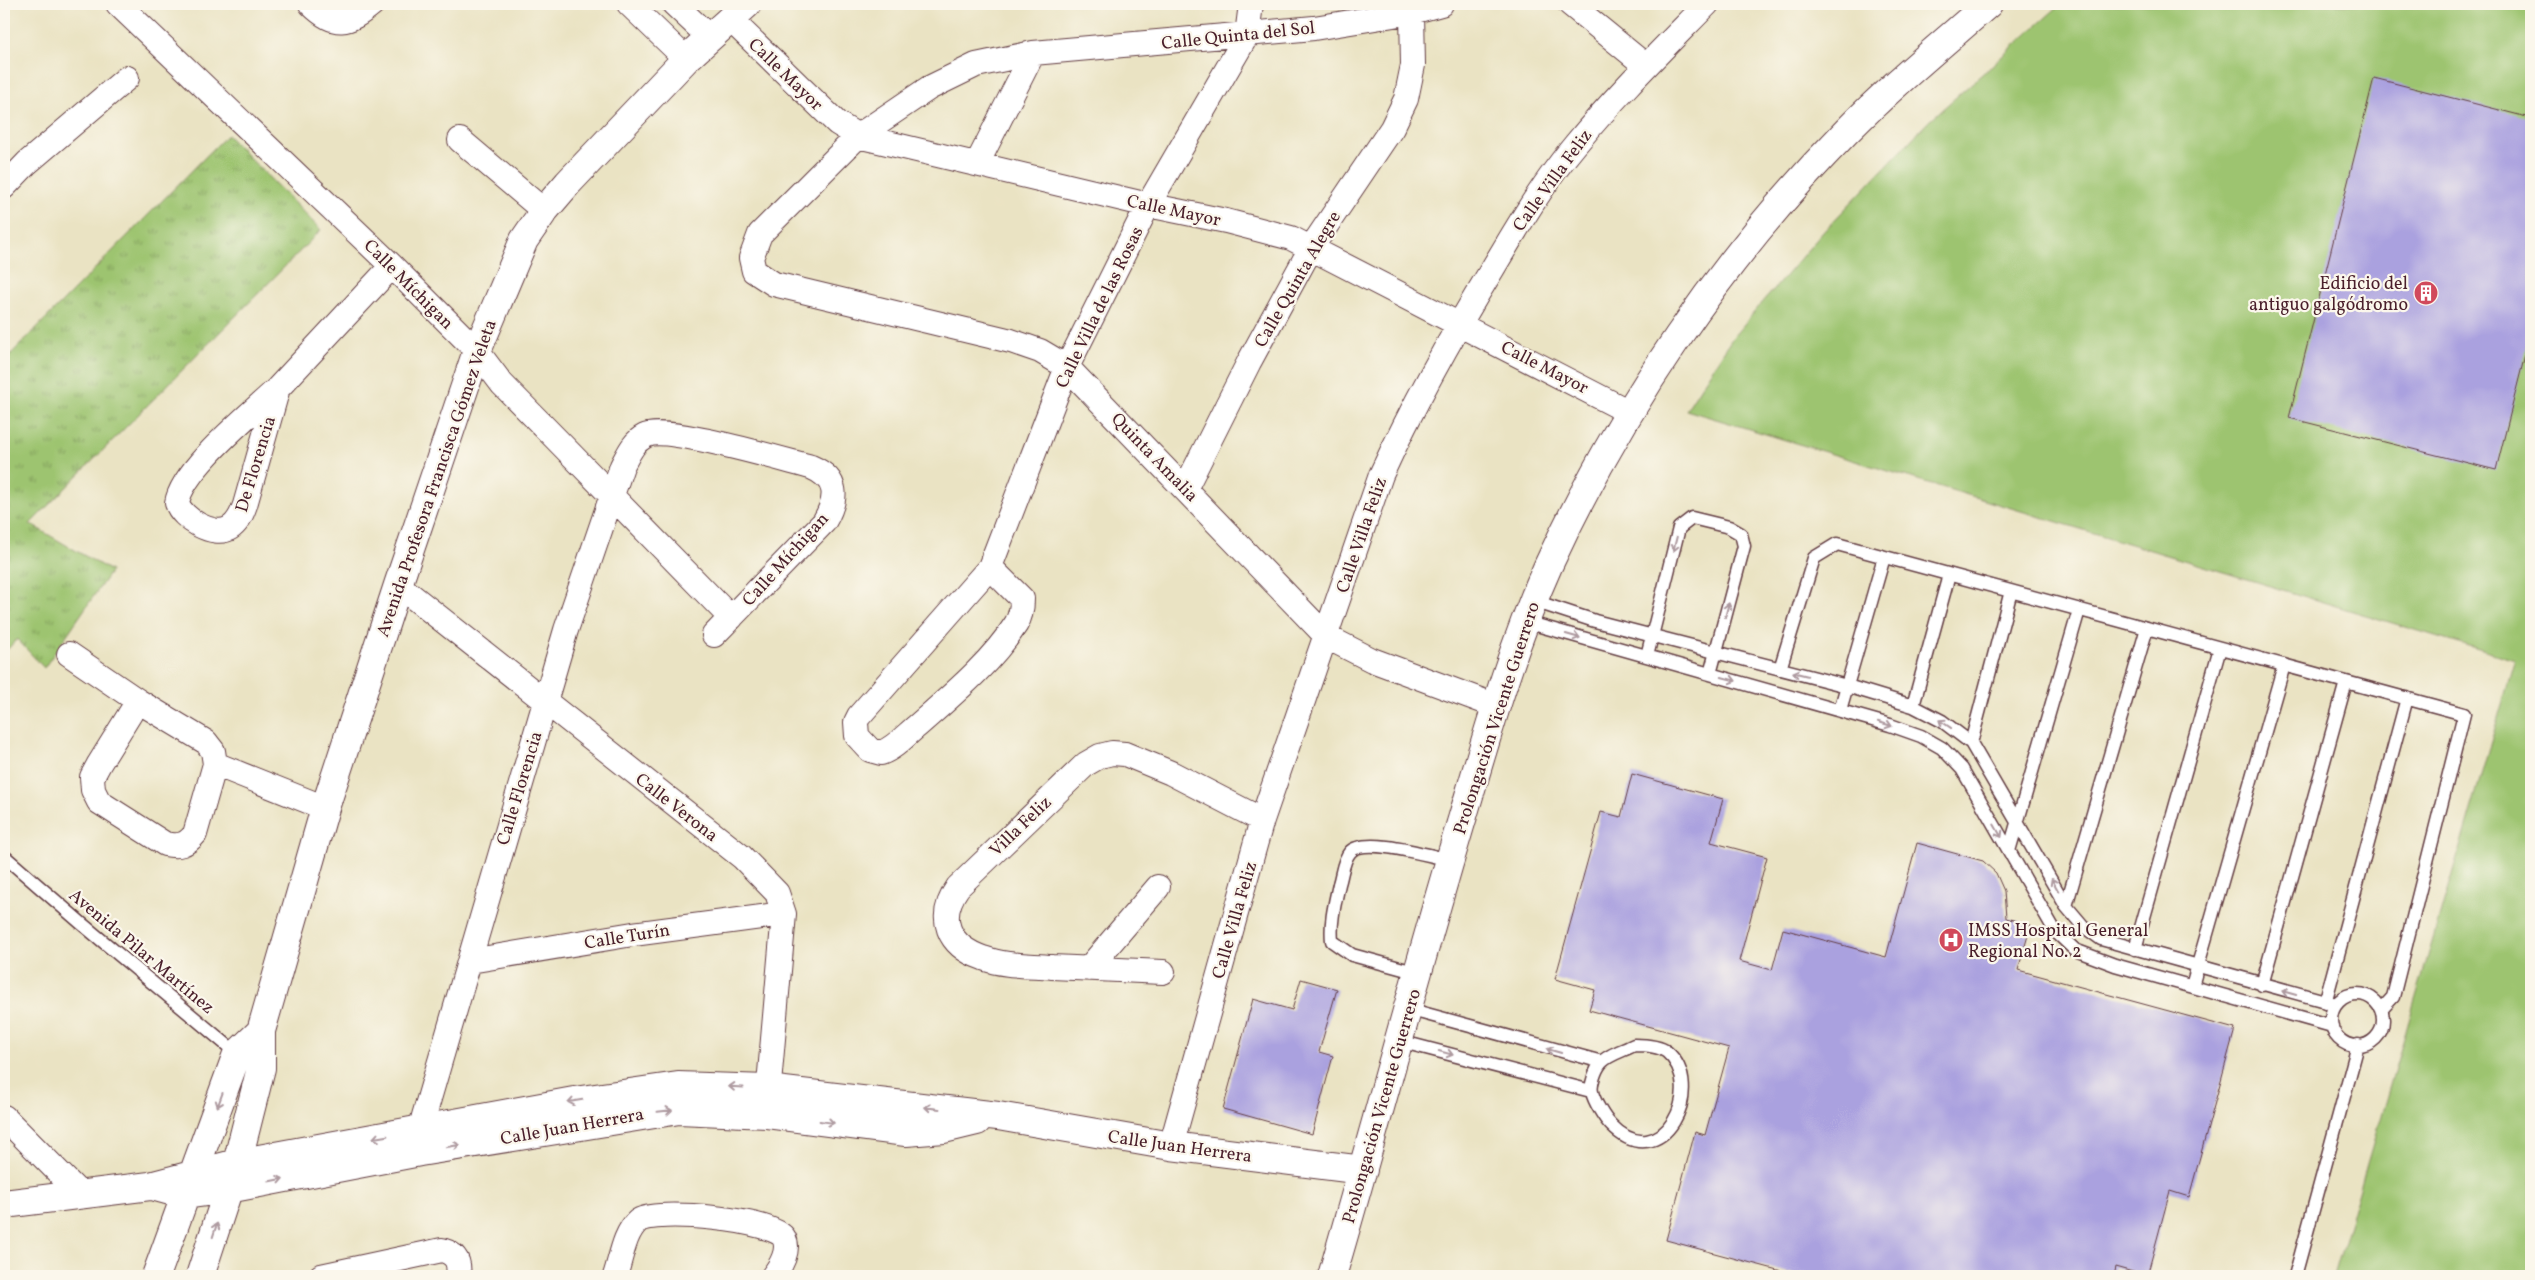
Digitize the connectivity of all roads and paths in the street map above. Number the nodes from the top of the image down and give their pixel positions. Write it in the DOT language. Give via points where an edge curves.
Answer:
graph roads {
  1 [pos="118,4"];
  2 [pos="311,4"];
  3 [pos="372,4"];
  4 [pos="629,4"];
  5 [pos="674,4"];
  6 [pos="1251,4"];
  7 [pos="1441,4"];
  8 [pos="1570,4"];
  9 [pos="1707,4"];
  10 [pos="1988,4"];
  11 [pos="738,11"];
  12 [pos="1412,12"];
  13 [pos="1247,35"];
  14 [pos="708,36"];
  15 [pos="1033,53"];
  16 [pos="686,59"];
  17 [pos="1646,66"];
  18 [pos="127,78"];
  19 [pos="858,136"];
  20 [pos="460,140"];
  21 [pos="977,164"];
  22 [pos="4,187"];
  23 [pos="1148,205"];
  24 [pos="544,211"];
  25 [pos="1311,248"];
  26 [pos="392,266"];
  27 [pos="774,284"];
  28 [pos="1459,324"];
  29 [pos="476,351"];
  30 [pos="1067,367"];
  31 [pos="278,388"];
  32 [pos="1629,412"];
  33 [pos="646,435"];
  34 [pos="1185,489"];
  35 [pos="612,497"];
  36 [pos="1884,557"];
  37 [pos="990,567"];
  38 [pos="1949,575"];
  39 [pos="398,585"];
  40 [pos="2011,592"];
  41 [pos="2079,610"];
  42 [pos="1530,612"];
  43 [pos="731,618"];
  44 [pos="2147,628"];
  45 [pos="714,635"];
  46 [pos="1652,636"];
  47 [pos="1327,637"];
  48 [pos="2220,648"];
  49 [pos="1716,652"];
  50 [pos="69,654"];
  51 [pos="1647,656"];
  52 [pos="2284,665"];
  53 [pos="1780,669"];
  54 [pos="1710,674"];
  55 [pos="2346,682"];
  56 [pos="1847,686"];
  57 [pos="2406,698"];
  58 [pos="138,701"];
  59 [pos="545,702"];
  60 [pos="1496,706"];
  61 [pos="1913,706"];
  62 [pos="1840,710"];
  63 [pos="1971,743"];
  64 [pos="214,764"];
  65 [pos="325,808"];
  66 [pos="1262,820"];
  67 [pos="2018,821"];
  68 [pos="2009,851"];
  69 [pos="4,856"];
  70 [pos="1450,860"];
  71 [pos="1158,887"];
  72 [pos="2066,906"];
  73 [pos="784,914"];
  74 [pos="2135,949"];
  75 [pos="470,961"];
  76 [pos="2198,967"];
  77 [pos="1088,968"];
  78 [pos="1163,972"];
  79 [pos="1418,974"];
  80 [pos="2262,985"];
  81 [pos="2192,986"];
  82 [pos="2331,1004"];
  83 [pos="1408,1009"];
  84 [pos="2381,1010"];
  85 [pos="2332,1026"];
  86 [pos="261,1031"];
  87 [pos="1399,1041"];
  88 [pos="2358,1046"];
  89 [pos="237,1054"];
  90 [pos="1602,1062"];
  91 [pos="261,1068"];
  92 [pos="1592,1091"];
  93 [pos="767,1102"];
  94 [pos="4,1117"];
  95 [pos="420,1141"];
  96 [pos="1171,1146"];
  97 [pos="237,1163"];
  98 [pos="1363,1170"];
  99 [pos="189,1185"];
  100 [pos="228,1189"];
  101 [pos="81,1194"];
  102 [pos="4,1204"];
  103 [pos="168,1242"];
  104 [pos="204,1266"];
  105 [pos="456,1266"];
  106 [pos="156,1276"];
  107 [pos="321,1276"];
  108 [pos="616,1276"];
  109 [pos="773,1276"];
  110 [pos="1332,1276"];
  111 [pos="2295,1276"];
  1 -- 26 [label="street, Calle Míchigan"];
  2 -- 3 [label="street" via="327,16 346,21 356,18"];
  4 -- 16 [label="street"];
  5 -- 14 [label="street"];
  6 -- 13 [label="street, Calle Villa de las Rosas"];
  7 -- 12 [label="street, Calle Quinta del Sol"];
  8 -- 17 [label="street"];
  9 -- 17 [label="street, Calle Villa Feliz"];
  10 -- 32 [label="street, Prolongación Vicente Guerrero" via="1884,95 1775,209 1699,307"];
  11 -- 14 [label="street, Avenida Profesora Francisca Gómez Veleta"];
  11 -- 19 [label="street, Calle Mayor" via="838,123"];
  12 -- 13 [label="street, Calle Quinta del Sol"];
  12 -- 25 [label="street, Calle Quinta Alegre" via="1413,65 1406,98 1392,128"];
  13 -- 15 [label="street, Calle Quinta del Sol"];
  13 -- 23 [label="street, Calle Villa de las Rosas"];
  14 -- 16 [label="street, Avenida Profesora Francisca Gómez Veleta"];
  15 -- 19 [label="street, Calle Quinta del Sol" via="976,65 929,88"];
  15 -- 21 [label="street"];
  16 -- 24 [label="street, Avenida Profesora Francisca Gómez Veleta"];
  17 -- 28 [label="street, Calle Villa Feliz" via="1574,146 1527,212"];
  18 -- 22 [label="street" via="27,163"];
  19 -- 21 [label="street, Calle Mayor"];
  19 -- 27 [label="street, Calle Quinta del Sol" via="760,234 751,258 754,271"];
  20 -- 24 [label="street"];
  21 -- 23 [label="street, Calle Mayor"];
  23 -- 25 [label="street, Calle Mayor" via="1273,232"];
  23 -- 30 [label="street, Calle Villa de las Rosas"];
  24 -- 29 [label="street, Avenida Profesora Francisca Gómez Veleta" via="524,240"];
  25 -- 28 [label="street, Calle Mayor"];
  25 -- 34 [label="street, Calle Quinta Alegre"];
  26 -- 29 [label="street, Calle Míchigan"];
  26 -- 31 [label="street, De Florencia"];
  27 -- 30 [label="street, Quinta Amalia" via="1012,341 1040,351"];
  28 -- 32 [label="street, Calle Mayor"];
  28 -- 47 [label="street, Calle Villa Feliz" via="1381,475"];
  29 -- 35 [label="street, Calle Míchigan" via="502,384"];
  29 -- 39 [label="street, Avenida Profesora Francisca Gómez Veleta"];
  30 -- 34 [label="street, Quinta Amalia"];
  30 -- 37 [label="street, Calle Villa de las Rosas"];
  31 -- 31 [label="street, De Florencia" via="220,442 184,482 177,503 182,515 208,528 224,531 236,523 245,505"];
  32 -- 42 [label="street, Prolongación Vicente Guerrero" via="1577,509"];
  33 -- 35 [label="street, Calle Florencia" via="630,450"];
  33 -- 43 [label="street, Calle Míchigan" via="672,434 737,448 811,467 829,476 833,503 824,522"];
  34 -- 47 [label="street, Quinta Amalia"];
  35 -- 43 [label="street, Calle Míchigan"];
  35 -- 59 [label="street, Calle Florencia"];
  36 -- 38 [label="lane"];
  36 -- 53 [label="lane" via="1837,544 1814,558"];
  36 -- 56 [label="lane"];
  37 -- 37 [label="street, Calle Villa de las Rosas" via="859,716 856,736 870,750 881,753 900,741 946,700 1015,626 1022,609 1022,599"];
  38 -- 40 [label="lane"];
  38 -- 61 [label="lane"];
  39 -- 59 [label="street, Calle Verona"];
  39 -- 65 [label="street, Avenida Profesora Francisca Gómez Veleta"];
  40 -- 41 [label="lane"];
  40 -- 63 [label="lane"];
  41 -- 44 [label="lane"];
  41 -- 67 [label="lane"];
  42 -- 46 [label="lane" via="1594,622"];
  42 -- 51 [label="lane, one-way"];
  42 -- 60 [label="street, Prolongación Vicente Guerrero"];
  43 -- 45 [label="street, Calle Míchigan"];
  44 -- 48 [label="lane"];
  44 -- 72 [label="lane"];
  46 -- 49 [label="lane"];
  49 -- 46 [label="lane, one-way" via="1744,546 1741,534 1720,525 1692,518 1679,528"];
  46 -- 51 [label="lane"];
  47 -- 60 [label="street, Quinta Amalia" via="1372,660"];
  47 -- 66 [label="street, Calle Villa Feliz"];
  48 -- 52 [label="lane"];
  48 -- 74 [label="lane"];
  49 -- 53 [label="lane"];
  49 -- 54 [label="lane"];
  50 -- 58 [label="street"];
  51 -- 54 [label="lane"];
  52 -- 55 [label="lane"];
  52 -- 76 [label="lane"];
  56 -- 53 [label="lane, one-way"];
  54 -- 62 [label="lane, one-way"];
  55 -- 57 [label="lane"];
  55 -- 80 [label="lane"];
  56 -- 61 [label="lane"];
  56 -- 62 [label="lane"];
  57 -- 82 [label="lane"];
  57 -- 84 [label="lane" via="2464,714 2392,997"];
  58 -- 64 [label="street" via="206,742 213,751"];
  58 -- 64 [label="street" via="92,777 92,790 99,802 165,844 177,846 188,842 194,834"];
  59 -- 73 [label="street, Calle Verona" via="742,857 777,893"];
  59 -- 75 [label="street, Calle Florencia"];
  60 -- 70 [label="street, Prolongación Vicente Guerrero"];
  63 -- 61 [label="lane, one-way" via="1942,721"];
  62 -- 68 [label="lane, one-way" via="1921,736 1942,748 1962,769"];
  63 -- 67 [label="lane"];
  64 -- 65 [label="street"];
  65 -- 86 [label="street, Avenida Profesora Francisca Gómez Veleta"];
  66 -- 77 [label="street, Villa Feliz" via="1171,773 1125,754 1112,752 1086,764 958,887 951,897 946,926 958,943 984,958 1004,963"];
  66 -- 96 [label="street, Calle Villa Feliz"];
  67 -- 68 [label="lane"];
  72 -- 67 [label="lane, one-way"];
  68 -- 81 [label="lane" via="2055,931 2075,950 2115,965"];
  69 -- 89 [label="lane, Avenida Pilar Martínez"];
  70 -- 79 [label="street, Prolongación Vicente Guerrero"];
  70 -- 79 [label="lane" via="1374,845 1350,851 1344,862 1331,928 1332,941 1352,955"];
  71 -- 77 [label="street"];
  72 -- 74 [label="lane" via="2083,926 2101,939"];
  73 -- 75 [label="street, Calle Turín" via="633,934"];
  73 -- 93 [label="street, Calle Verona"];
  74 -- 76 [label="lane"];
  75 -- 95 [label="street, Calle Florencia"];
  76 -- 80 [label="lane"];
  76 -- 81 [label="lane"];
  77 -- 78 [label="street, Villa Feliz"];
  79 -- 83 [label="street, Prolongación Vicente Guerrero"];
  82 -- 80 [label="lane, one-way"];
  81 -- 85 [label="lane"];
  82 -- 84 [label="lane" via="2344,997 2362,994 2370,997"];
  82 -- 85 [label="lane"];
  83 -- 87 [label="street, Prolongación Vicente Guerrero"];
  90 -- 83 [label="lane, one-way"];
  84 -- 88 [label="lane" via="2383,1018 2378,1035"];
  85 -- 88 [label="lane" via="2340,1040"];
  86 -- 89 [label="street"];
  86 -- 91 [label="street, Avenida Profesora Francisca Gómez Veleta"];
  87 -- 92 [label="lane, one-way"];
  87 -- 98 [label="street, Prolongación Vicente Guerrero"];
  88 -- 111 [label="lane"];
  89 -- 91 [label="lane, Avenida Pilar Martínez"];
  89 -- 99 [label="street, one-way"];
  90 -- 92 [label="lane" via="1594,1077"];
  90 -- 92 [label="lane" via="1634,1045 1666,1051 1676,1063 1682,1079 1683,1101 1670,1129 1642,1143 1624,1137 1609,1123"];
  91 -- 97 [label="street, Avenida Profesora Francisca Gómez Veleta"];
  93 -- 95 [label="street, Calle Juan Herrera" via="704,1085 652,1088"];
  93 -- 96 [label="street, Calle Juan Herrera" via="998,1116"];
  94 -- 101 [label="street"];
  95 -- 97 [label="street, Calle Juan Herrera, one-way"];
  100 -- 95 [label="street, Calle Juan Herrera, one-way"];
  96 -- 98 [label="street, Calle Juan Herrera"];
  97 -- 99 [label="street, Calle Juan Herrera"];
  97 -- 100 [label="street, Avenida Profesora Francisca Gómez Veleta"];
  98 -- 110 [label="street, Prolongación Vicente Guerrero"];
  99 -- 100 [label="street, Calle Juan Herrera"];
  99 -- 101 [label="street, Calle Juan Herrera"];
  99 -- 103 [label="street"];
  104 -- 100 [label="street, Avenida Profesora Francisca Gómez Veleta, one-way"];
  101 -- 102 [label="street, Calle Juan Herrera"];
  103 -- 104 [label="street"];
  103 -- 106 [label="street"];
  105 -- 107 [label="street" via="442,1250"];
  108 -- 109 [label="street" via="628,1236 640,1219 662,1215 743,1222 777,1230 784,1236 787,1248"];
}
